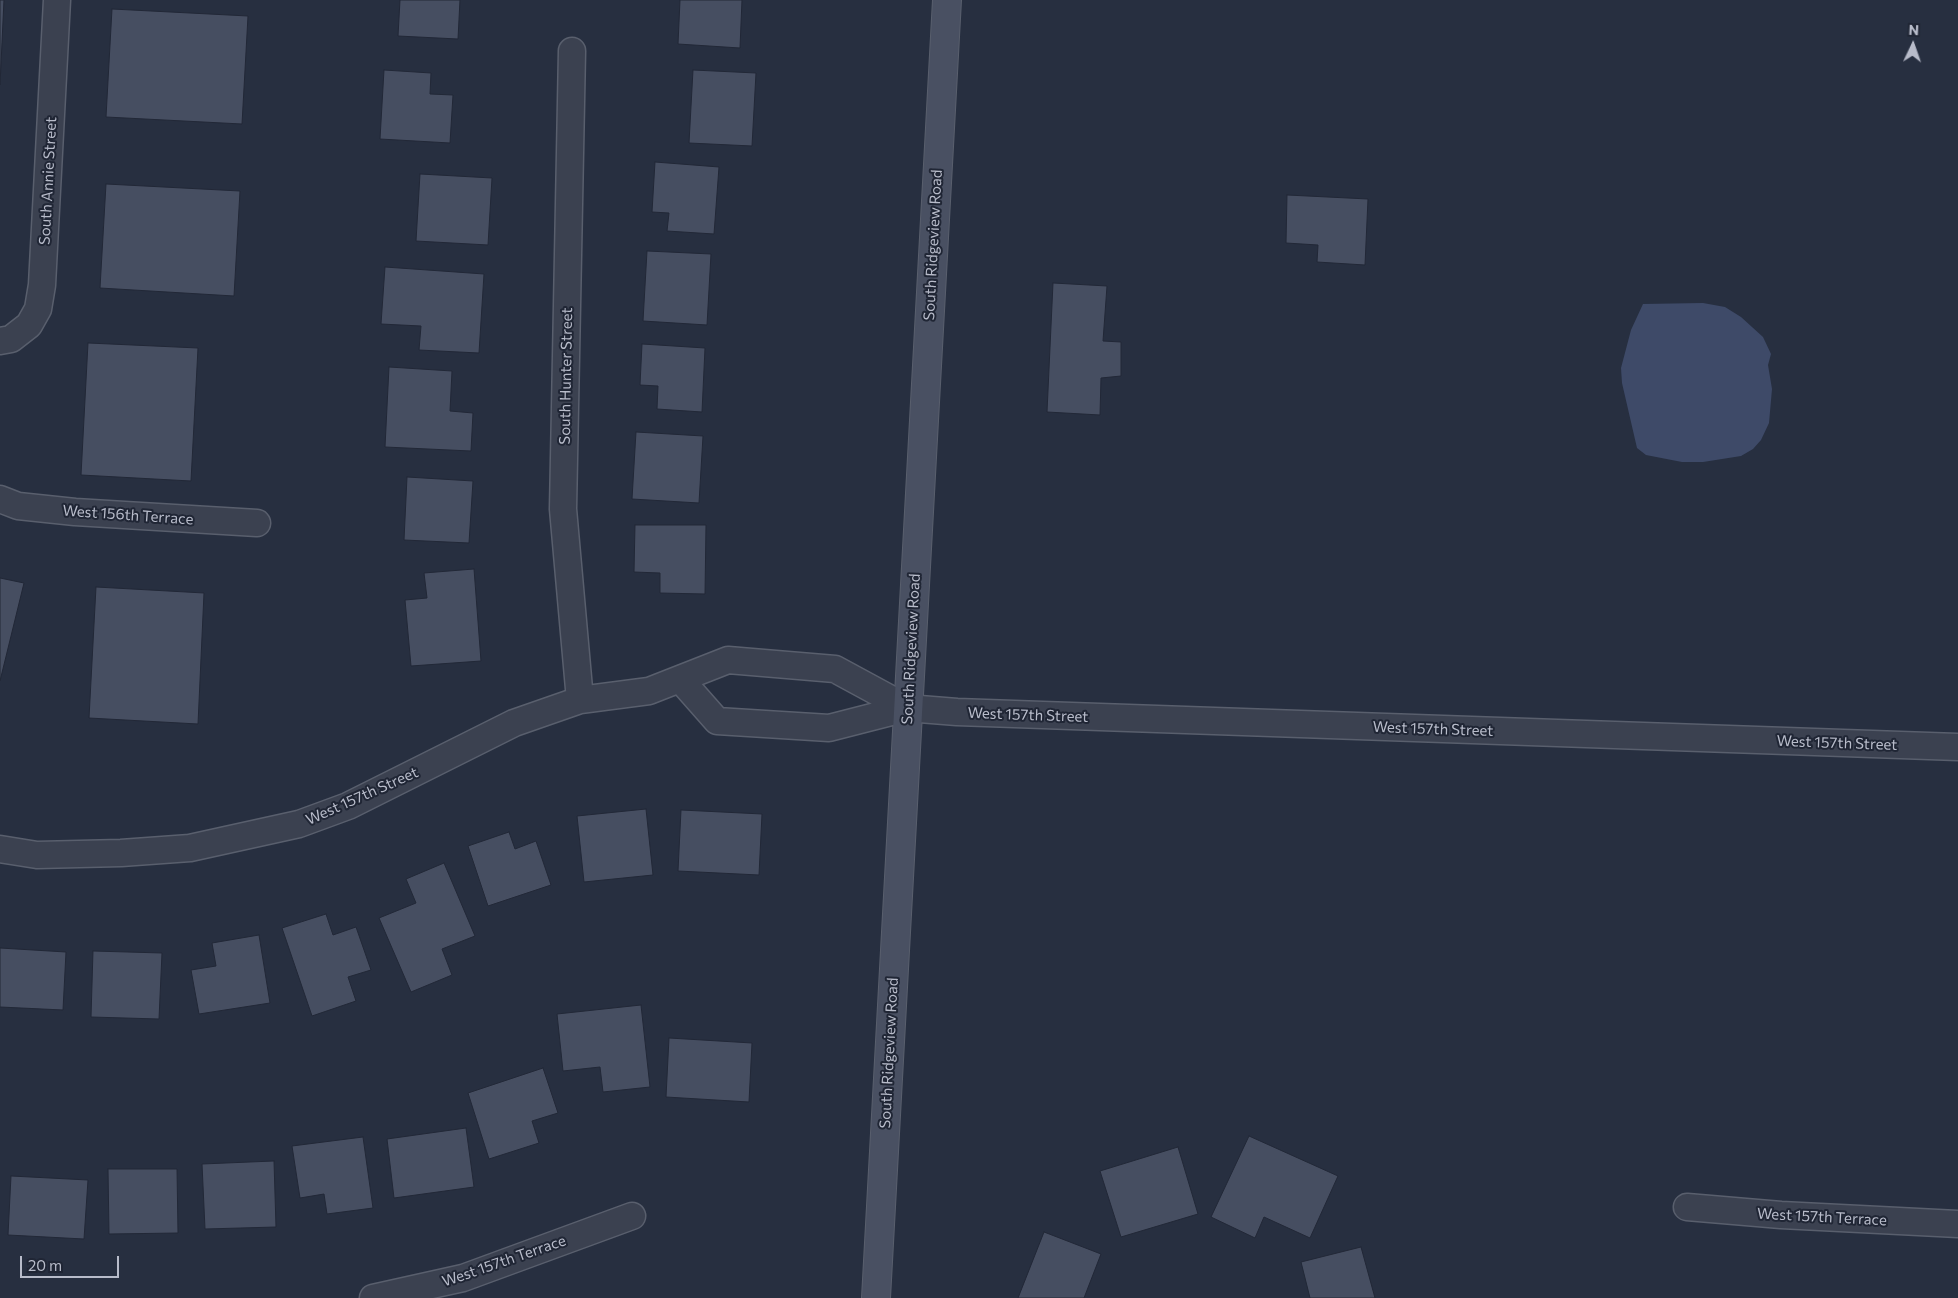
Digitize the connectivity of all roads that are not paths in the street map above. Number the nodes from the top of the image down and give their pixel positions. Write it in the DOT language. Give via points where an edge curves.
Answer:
graph roads {
  1 [pos="57,0"];
  2 [pos="947,0"];
  3 [pos="572,51"];
  4 [pos="0,341"];
  5 [pos="0,498"];
  6 [pos="257,523"];
  7 [pos="680,679"];
  8 [pos="580,700"];
  9 [pos="907,708"];
  10 [pos="1958,747"];
  11 [pos="0,849"];
  12 [pos="1687,1207"];
  13 [pos="632,1216"];
  14 [pos="1958,1224"];
  15 [pos="373,1298"];
  16 [pos="876,1298"];
  1 -- 4 [label="street, South Annie Street" via="42,285 38,309 29,325 11,339"];
  2 -- 9 [label="main road, South Ridgeview Road"];
  3 -- 8 [label="street, South Hunter Street" via="563,509"];
  5 -- 6 [label="street, West 156th Terrace" via="18,506 76,512"];
  7 -- 8 [label="street, West 157th Street" via="649,691"];
  7 -- 9 [label="street, West 157th Street" via="728,660 835,669"];
  7 -- 9 [label="street, West 157th Street" via="717,721 830,728"];
  8 -- 11 [label="street, West 157th Street" via="514,723 348,806 299,824 190,848 37,854"];
  9 -- 10 [label="street, West 157th Street"];
  9 -- 16 [label="main road, South Ridgeview Road"];
  12 -- 14 [label="street, West 157th Terrace"];
  13 -- 15 [label="street, West 157th Terrace" via="463,1278"];
}
